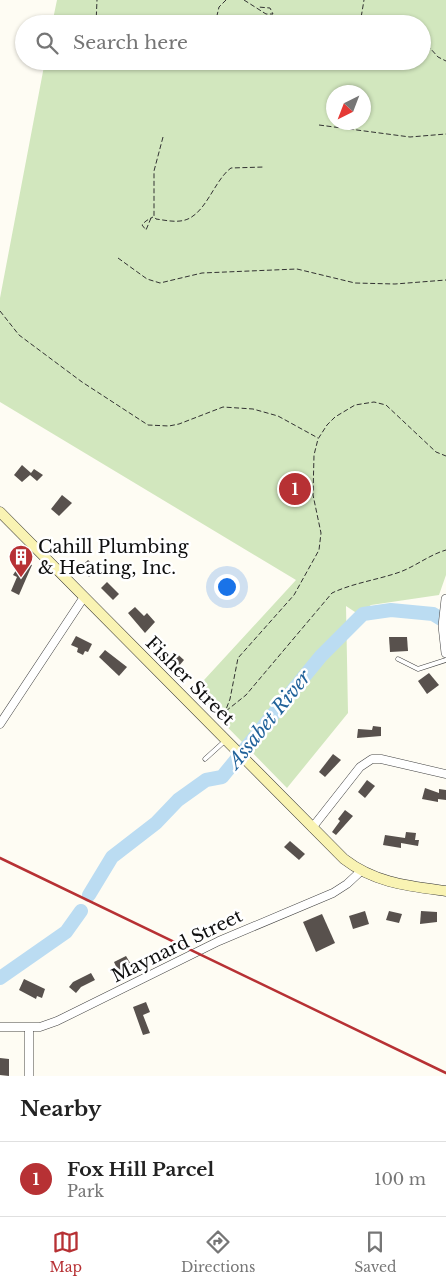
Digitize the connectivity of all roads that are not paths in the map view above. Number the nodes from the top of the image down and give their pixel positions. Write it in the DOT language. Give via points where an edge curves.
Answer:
graph roads {
  1 [pos="0,512"];
  2 [pos="84,597"];
  3 [pos="446,600"];
  4 [pos="446,652"];
  5 [pos="398,659"];
  6 [pos="446,660"];
  7 [pos="0,724"];
  8 [pos="226,740"];
  9 [pos="205,760"];
  10 [pos="446,774"];
  11 [pos="312,828"];
  12 [pos="361,872"];
  13 [pos="446,891"];
  14 [pos="0,1027"];
  15 [pos="29,1028"];
  16 [pos="29,1076"];
  1 -- 2 [label="main road, Fisher Street"];
  2 -- 7 [label="street"];
  2 -- 8 [label="main road, Fisher Street"];
  3 -- 4 [label="street" via="443,626"];
  5 -- 6 [label="lane" via="418,669"];
  8 -- 9 [label="lane"];
  8 -- 11 [label="main road, Fisher Street"];
  10 -- 11 [label="street" via="372,759 360,767"];
  11 -- 12 [label="main road, Fisher Street"];
  12 -- 13 [label="main road, Fisher Street" via="390,883"];
  12 -- 15 [label="street, Maynard Street" via="333,892 219,941 65,1018"];
  14 -- 15 [label="street, Maynard Street"];
  15 -- 16 [label="street"];
}
